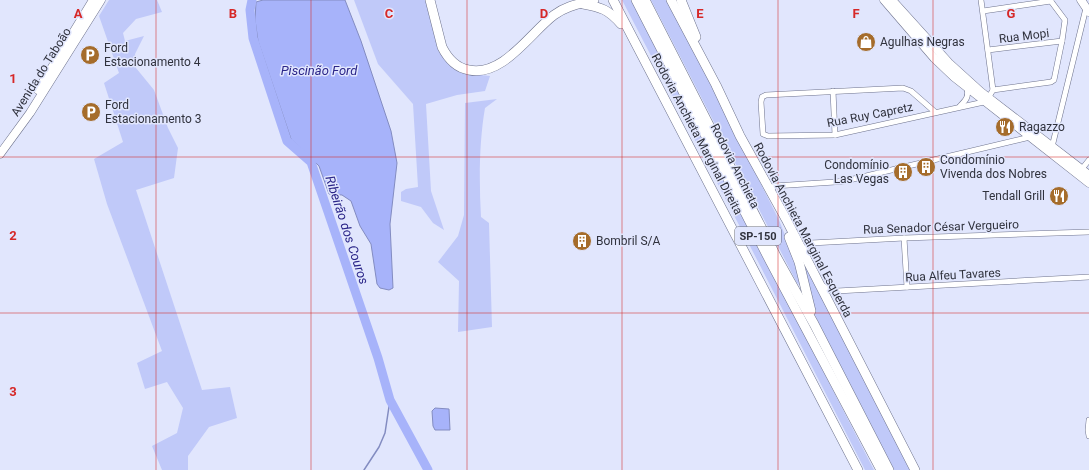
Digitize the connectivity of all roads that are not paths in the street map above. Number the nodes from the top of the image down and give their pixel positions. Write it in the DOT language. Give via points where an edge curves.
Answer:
graph roads {
  1 [pos="93,0"];
  2 [pos="101,0"];
  3 [pos="430,0"];
  4 [pos="594,0"];
  5 [pos="613,0"];
  6 [pos="636,0"];
  7 [pos="645,0"];
  8 [pos="671,0"];
  9 [pos="681,0"];
  10 [pos="884,0"];
  11 [pos="892,0"];
  12 [pos="982,0"];
  13 [pos="1081,0"];
  14 [pos="1050,1"];
  15 [pos="577,4"];
  16 [pos="1088,10"];
  17 [pos="983,11"];
  18 [pos="631,35"];
  19 [pos="1062,41"];
  20 [pos="988,50"];
  21 [pos="716,85"];
  22 [pos="967,88"];
  23 [pos="994,90"];
  24 [pos="833,91"];
  25 [pos="985,99"];
  26 [pos="959,107"];
  27 [pos="935,112"];
  28 [pos="835,135"];
  29 [pos="1030,137"];
  30 [pos="0,147"];
  31 [pos="1052,147"];
  32 [pos="0,154"];
  33 [pos="1089,160"];
  34 [pos="1080,172"];
  35 [pos="1089,175"];
  36 [pos="1089,183"];
  37 [pos="771,193"];
  38 [pos="778,207"];
  39 [pos="1089,232"];
  40 [pos="904,238"];
  41 [pos="805,256"];
  42 [pos="1089,277"];
  43 [pos="819,283"];
  44 [pos="907,287"];
  45 [pos="814,324"];
  46 [pos="1089,420"];
  47 [pos="1089,436"];
  48 [pos="858,470"];
  49 [pos="881,470"];
  50 [pos="889,470"];
  51 [pos="915,470"];
  1 -- 30 [label="main road, Avenida do Taboão" via="23,115"];
  2 -- 32 [label="main road, Avenida do Taboão" via="30,113"];
  3 -- 15 [label="highway" via="445,53 456,65 473,71 484,71 502,64 552,16 564,8"];
  4 -- 15 [label="highway"];
  5 -- 18 [label="highway, Rodovia Anchieta Marginal Direita / SP-150"];
  6 -- 49 [label="highway, Rodovia Anchieta / SP-150"];
  7 -- 45 [label="highway, Rodovia Anchieta / SP-150" via="777,258"];
  8 -- 21 [label="highway, Rodovia Anchieta Marginal Esquerda / SP-150"];
  9 -- 21 [label="highway"];
  10 -- 22 [label="main road" via="943,67"];
  11 -- 25 [label="main road"];
  12 -- 17 [label="street"];
  13 -- 16 [label="main road"];
  14 -- 17 [label="street"];
  14 -- 19 [label="street" via="1064,20"];
  15 -- 18 [label="highway" via="608,11"];
  16 -- 31 [label="street"];
  17 -- 20 [label="street"];
  18 -- 48 [label="highway, Rodovia Anchieta Marginal Direita / SP-150"];
  19 -- 20 [label="street, Rua Mopi"];
  19 -- 23 [label="street" via="1055,78 1051,82"];
  20 -- 23 [label="street"];
  21 -- 37 [label="highway, Rodovia Anchieta Marginal Esquerda / SP-150"];
  22 -- 25 [label="main road"];
  22 -- 26 [label="street" via="968,96"];
  23 -- 25 [label="street"];
  24 -- 27 [label="street" via="907,88"];
  24 -- 28 [label="street"];
  24 -- 28 [label="street, Rua Ruy Capretz" via="764,96 762,132 768,136"];
  25 -- 26 [label="street, Rua Ruy Capretz"];
  25 -- 29 [label="main road"];
  25 -- 31 [label="main road"];
  26 -- 27 [label="street, Rua Ruy Capretz"];
  27 -- 28 [label="street, Rua Ruy Capretz"];
  29 -- 34 [label="main road"];
  29 -- 37 [label="street" via="846,180 774,186"];
  31 -- 34 [label="main road"];
  33 -- 34 [label="street"];
  34 -- 35 [label="main road"];
  34 -- 36 [label="main road"];
  37 -- 38 [label="highway, Rodovia Anchieta Marginal Esquerda / SP-150"];
  38 -- 41 [label="highway, Rodovia Anchieta Marginal Esquerda / SP-150"];
  38 -- 45 [label="highway" via="799,262"];
  39 -- 40 [label="street, Rua Senador César Vergueiro"];
  40 -- 41 [label="street, Rua Senador César Vergueiro" via="811,243 806,247"];
  40 -- 44 [label="street"];
  41 -- 43 [label="highway, Rodovia Anchieta Marginal Esquerda / SP-150"];
  42 -- 44 [label="street, Rua Alfeu Tavares"];
  43 -- 44 [label="street, Rua Alfeu Tavares" via="837,291"];
  43 -- 51 [label="highway, Rodovia Anchieta Marginal Esquerda / SP-150"];
  45 -- 50 [label="highway, Rodovia Anchieta / SP-150"];
  46 -- 47 [label="street"];
}
